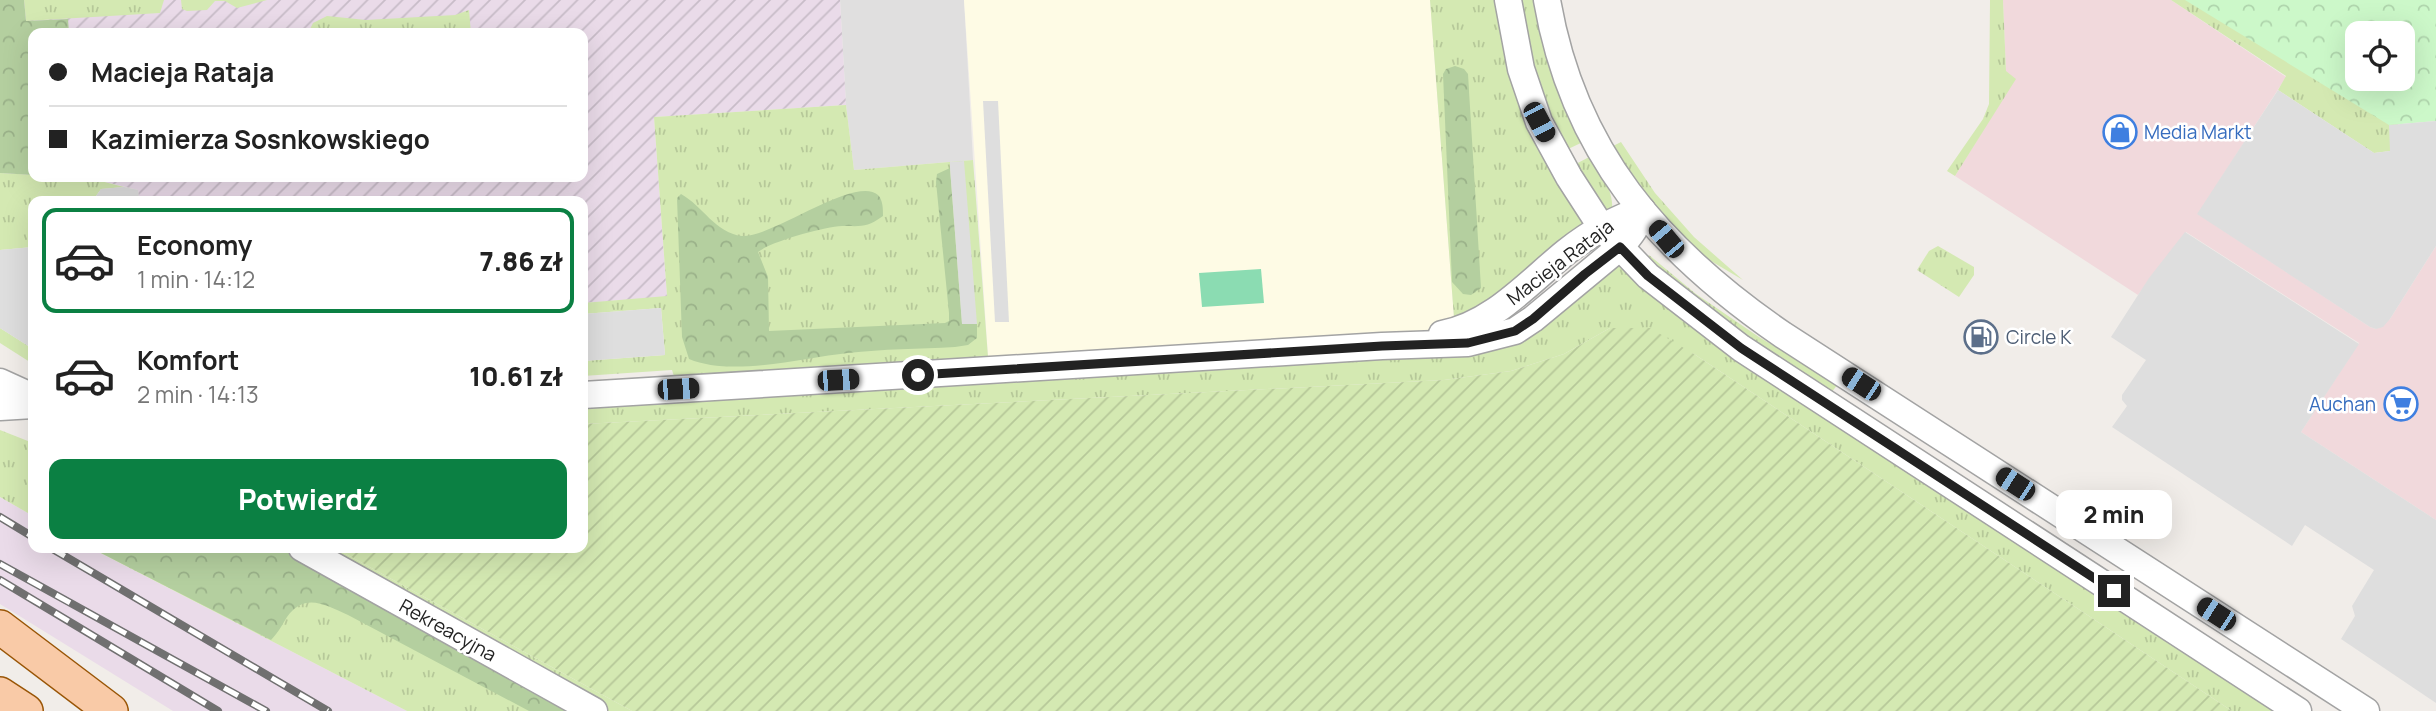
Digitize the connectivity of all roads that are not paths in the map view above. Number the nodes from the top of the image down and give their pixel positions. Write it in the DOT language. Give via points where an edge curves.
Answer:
graph roads {
  1 [pos="1508,0"];
  2 [pos="1547,0"];
  3 [pos="1642,211"];
  4 [pos="1611,237"];
  5 [pos="0,382"];
  6 [pos="28,395"];
  7 [pos="588,395"];
  8 [pos="28,405"];
  9 [pos="0,407"];
  10 [pos="311,553"];
  11 [pos="0,627"];
  12 [pos="0,694"];
  13 [pos="26,711"];
  14 [pos="111,711"];
  15 [pos="594,711"];
  16 [pos="2298,711"];
  17 [pos="2366,711"];
  1 -- 4 [label="street" via="1521,69 1539,122 1569,177"];
  2 -- 3 [label="street" via="1557,50 1577,103 1603,154"];
  3 -- 4 [label="street, Macieja Rataja" via="1632,234"];
  3 -- 17 [label="street" via="1683,256 1749,311"];
  4 -- 7 [label="street, Macieja Rataja" via="1585,274 1533,319 1515,331 1468,343"];
  4 -- 16 [label="street" via="1648,276 1741,348"];
  5 -- 6 [label="street"];
  8 -- 9 [label="street"];
  10 -- 15 [label="street, Rekreacyjna"];
  11 -- 14 [label="main road"];
  12 -- 13 [label="main road"];
}
